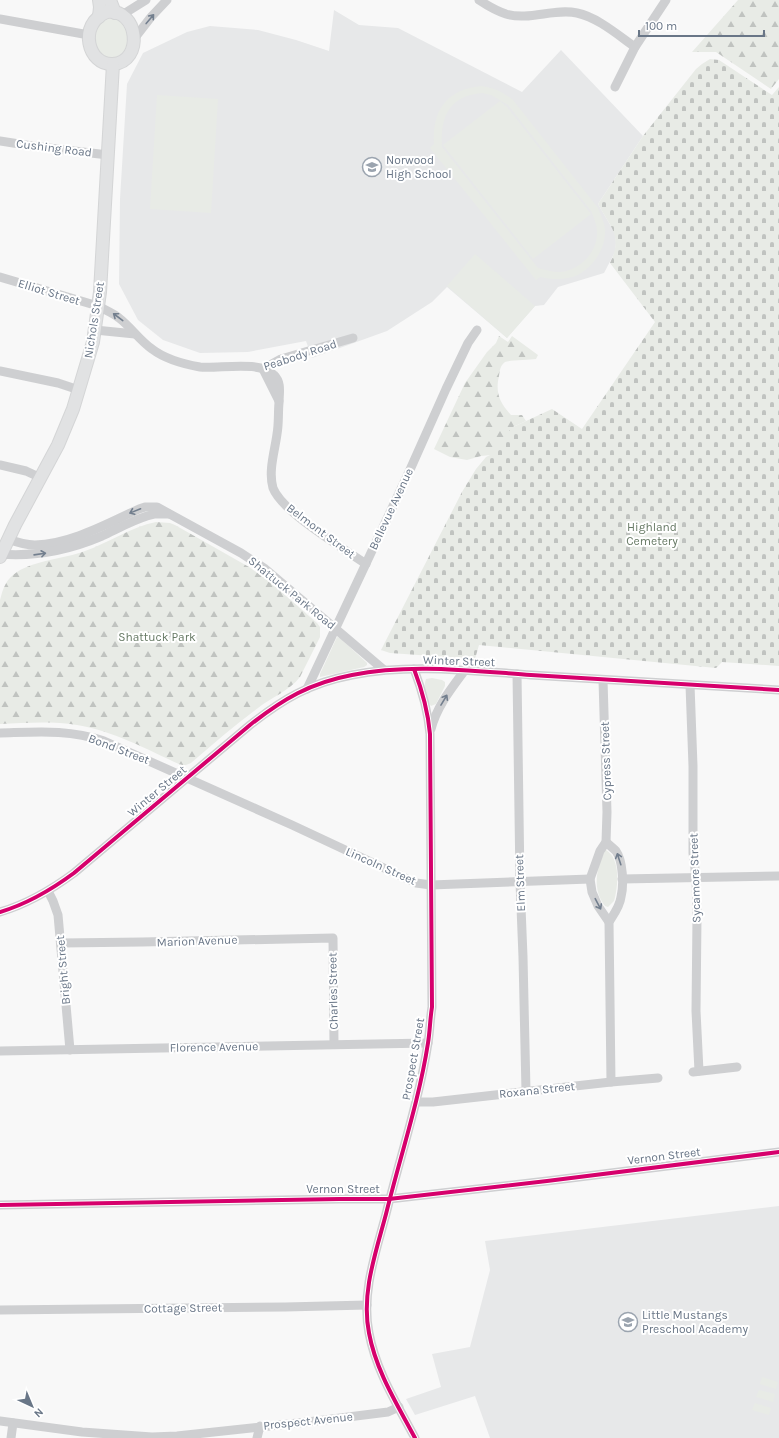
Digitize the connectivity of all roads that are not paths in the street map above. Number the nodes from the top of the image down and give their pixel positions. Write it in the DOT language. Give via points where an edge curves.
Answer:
graph roads {
  1 [pos="98,0"];
  2 [pos="110,0"];
  3 [pos="146,0"];
  4 [pos="167,0"];
  5 [pos="479,0"];
  6 [pos="666,0"];
  7 [pos="118,14"];
  8 [pos="99,17"];
  9 [pos="0,19"];
  10 [pos="89,35"];
  11 [pos="134,39"];
  12 [pos="635,47"];
  13 [pos="113,64"];
  14 [pos="615,87"];
  15 [pos="0,141"];
  16 [pos="108,155"];
  17 [pos="0,277"];
  18 [pos="98,306"];
  19 [pos="95,330"];
  20 [pos="477,330"];
  21 [pos="135,334"];
  22 [pos="353,338"];
  23 [pos="263,369"];
  24 [pos="0,371"];
  25 [pos="79,390"];
  26 [pos="0,465"];
  27 [pos="41,478"];
  28 [pos="115,525"];
  29 [pos="8,540"];
  30 [pos="0,555"];
  31 [pos="366,564"];
  32 [pos="336,629"];
  33 [pos="414,669"];
  34 [pos="384,670"];
  35 [pos="465,670"];
  36 [pos="517,674"];
  37 [pos="603,680"];
  38 [pos="690,685"];
  39 [pos="307,688"];
  40 [pos="779,690"];
  41 [pos="0,733"];
  42 [pos="430,734"];
  43 [pos="188,778"];
  44 [pos="606,842"];
  45 [pos="779,876"];
  46 [pos="696,877"];
  47 [pos="622,878"];
  48 [pos="590,879"];
  49 [pos="520,882"];
  50 [pos="431,885"];
  51 [pos="48,891"];
  52 [pos="0,912"];
  53 [pos="609,922"];
  54 [pos="333,938"];
  55 [pos="62,943"];
  56 [pos="428,1043"];
  57 [pos="334,1044"];
  58 [pos="70,1050"];
  59 [pos="0,1052"];
  60 [pos="737,1067"];
  61 [pos="658,1078"];
  62 [pos="611,1082"];
  63 [pos="526,1091"];
  64 [pos="416,1102"];
  65 [pos="779,1152"];
  66 [pos="389,1199"];
  67 [pos="0,1205"];
  68 [pos="367,1305"];
  69 [pos="0,1310"];
  70 [pos="400,1408"];
  71 [pos="0,1421"];
  72 [pos="13,1423"];
  73 [pos="260,1426"];
  74 [pos="81,1435"];
  75 [pos="11,1438"];
  76 [pos="257,1438"];
  77 [pos="415,1438"];
  1 -- 8 [label="main road"];
  2 -- 7 [label="main road"];
  3 -- 7 [label="street"];
  11 -- 4 [label="street, one-way"];
  5 -- 12 [label="street" via="507,14 517,16 560,12 586,15"];
  6 -- 12 [label="street"];
  7 -- 8 [label="main road" via="107,12"];
  7 -- 11 [label="main road" via="126,18 132,26"];
  8 -- 10 [label="main road" via="92,25"];
  9 -- 10 [label="street"];
  10 -- 13 [label="main road" via="90,46 97,57"];
  11 -- 13 [label="main road" via="129,56"];
  12 -- 14 [label="street"];
  13 -- 16 [label="main road, Nichols Street"];
  15 -- 16 [label="street, Cushing Road"];
  16 -- 18 [label="main road, Nichols Street"];
  17 -- 18 [label="street, Elliot Street"];
  18 -- 19 [label="main road, Nichols Street"];
  21 -- 18 [label="street, Peabody Road, one-way" via="120,318"];
  19 -- 21 [label="street"];
  19 -- 25 [label="main road, Nichols Street"];
  20 -- 31 [label="street, Bellevue Avenue" via="446,389"];
  21 -- 23 [label="street, Peabody Road" via="159,354 180,362 200,367"];
  22 -- 23 [label="street, Peabody Road" via="281,359"];
  23 -- 31 [label="street, Belmont Street" via="279,402 278,433 272,472 273,487 296,515"];
  24 -- 25 [label="street"];
  25 -- 27 [label="main road, Nichols Street"];
  26 -- 27 [label="street" via="26,471"];
  27 -- 29 [label="main road, Nichols Street"];
  28 -- 29 [label="street, Shattuck Park Road" via="50,543 26,544"];
  30 -- 28 [label="street, Shattuck Park Road, one-way" via="25,556 54,552 83,543"];
  28 -- 32 [label="street, Shattuck Park Road" via="155,514 172,515 264,568"];
  29 -- 30 [label="main road, Nichols Street"];
  31 -- 32 [label="street, Bellevue Avenue"];
  32 -- 34 [label="street, Shattuck Park Road"];
  32 -- 39 [label="street, Bellevue Avenue"];
  33 -- 34 [label="street, Winter Street"];
  33 -- 35 [label="street, Winter Street"];
  33 -- 42 [label="street, Prospect Street" via="424,697"];
  34 -- 39 [label="street, Winter Street" via="352,675"];
  35 -- 36 [label="street, Winter Street"];
  42 -- 35 [label="street, Prospect Street, one-way" via="445,698"];
  36 -- 37 [label="street, Winter Street"];
  36 -- 49 [label="street, Elm Street"];
  37 -- 38 [label="street, Winter Street"];
  37 -- 44 [label="street, Cypress Street"];
  38 -- 40 [label="street, Winter Street"];
  38 -- 46 [label="street, Sycamore Street" via="693,852"];
  39 -- 43 [label="street, Winter Street" via="269,710"];
  41 -- 43 [label="street, Bond Street" via="59,732 90,737 117,746"];
  42 -- 50 [label="street, Prospect Street"];
  43 -- 50 [label="street, Lincoln Street" via="416,883"];
  43 -- 51 [label="street, Winter Street" via="74,873"];
  47 -- 44 [label="street, one-way" via="620,860 616,851"];
  44 -- 48 [label="street, Cypress Street" via="600,850"];
  45 -- 46 [label="street"];
  46 -- 47 [label="street"];
  46 -- 60 [label="street, Sycamore Street" via="696,1072"];
  47 -- 53 [label="street" via="622,897"];
  48 -- 49 [label="street, Lincoln Street"];
  48 -- 53 [label="street, one-way" via="598,906"];
  49 -- 50 [label="street, Lincoln Street"];
  49 -- 63 [label="street, Elm Street"];
  50 -- 56 [label="street, Prospect Street" via="432,1007"];
  51 -- 52 [label="street, Winter Street"];
  51 -- 55 [label="street, Bright Street" via="57,909"];
  53 -- 62 [label="street"];
  54 -- 55 [label="street, Marion Avenue"];
  54 -- 57 [label="street, Charles Street"];
  55 -- 58 [label="street, Bright Street"];
  56 -- 57 [label="street, Florence Avenue"];
  56 -- 64 [label="street, Prospect Street"];
  57 -- 58 [label="street, Florence Avenue"];
  58 -- 59 [label="street, Florence Avenue"];
  61 -- 62 [label="street, Roxana Street"];
  62 -- 63 [label="street, Roxana Street"];
  63 -- 64 [label="street, Roxana Street"];
  64 -- 66 [label="street, Prospect Street"];
  65 -- 66 [label="street, Vernon Street"];
  66 -- 67 [label="street, Vernon Street"];
  66 -- 68 [label="street, Prospect Street" via="370,1279"];
  68 -- 69 [label="street, Cottage Street"];
  68 -- 70 [label="street, Prospect Street" via="369,1333 376,1360"];
  70 -- 73 [label="street, Prospect Avenue" via="388,1412"];
  70 -- 77 [label="street, Prospect Street"];
  71 -- 72 [label="street, Prospect Avenue"];
  72 -- 74 [label="street, Prospect Avenue"];
  72 -- 75 [label="street"];
  73 -- 74 [label="street, Prospect Avenue" via="177,1436"];
  73 -- 76 [label="street"];
}
